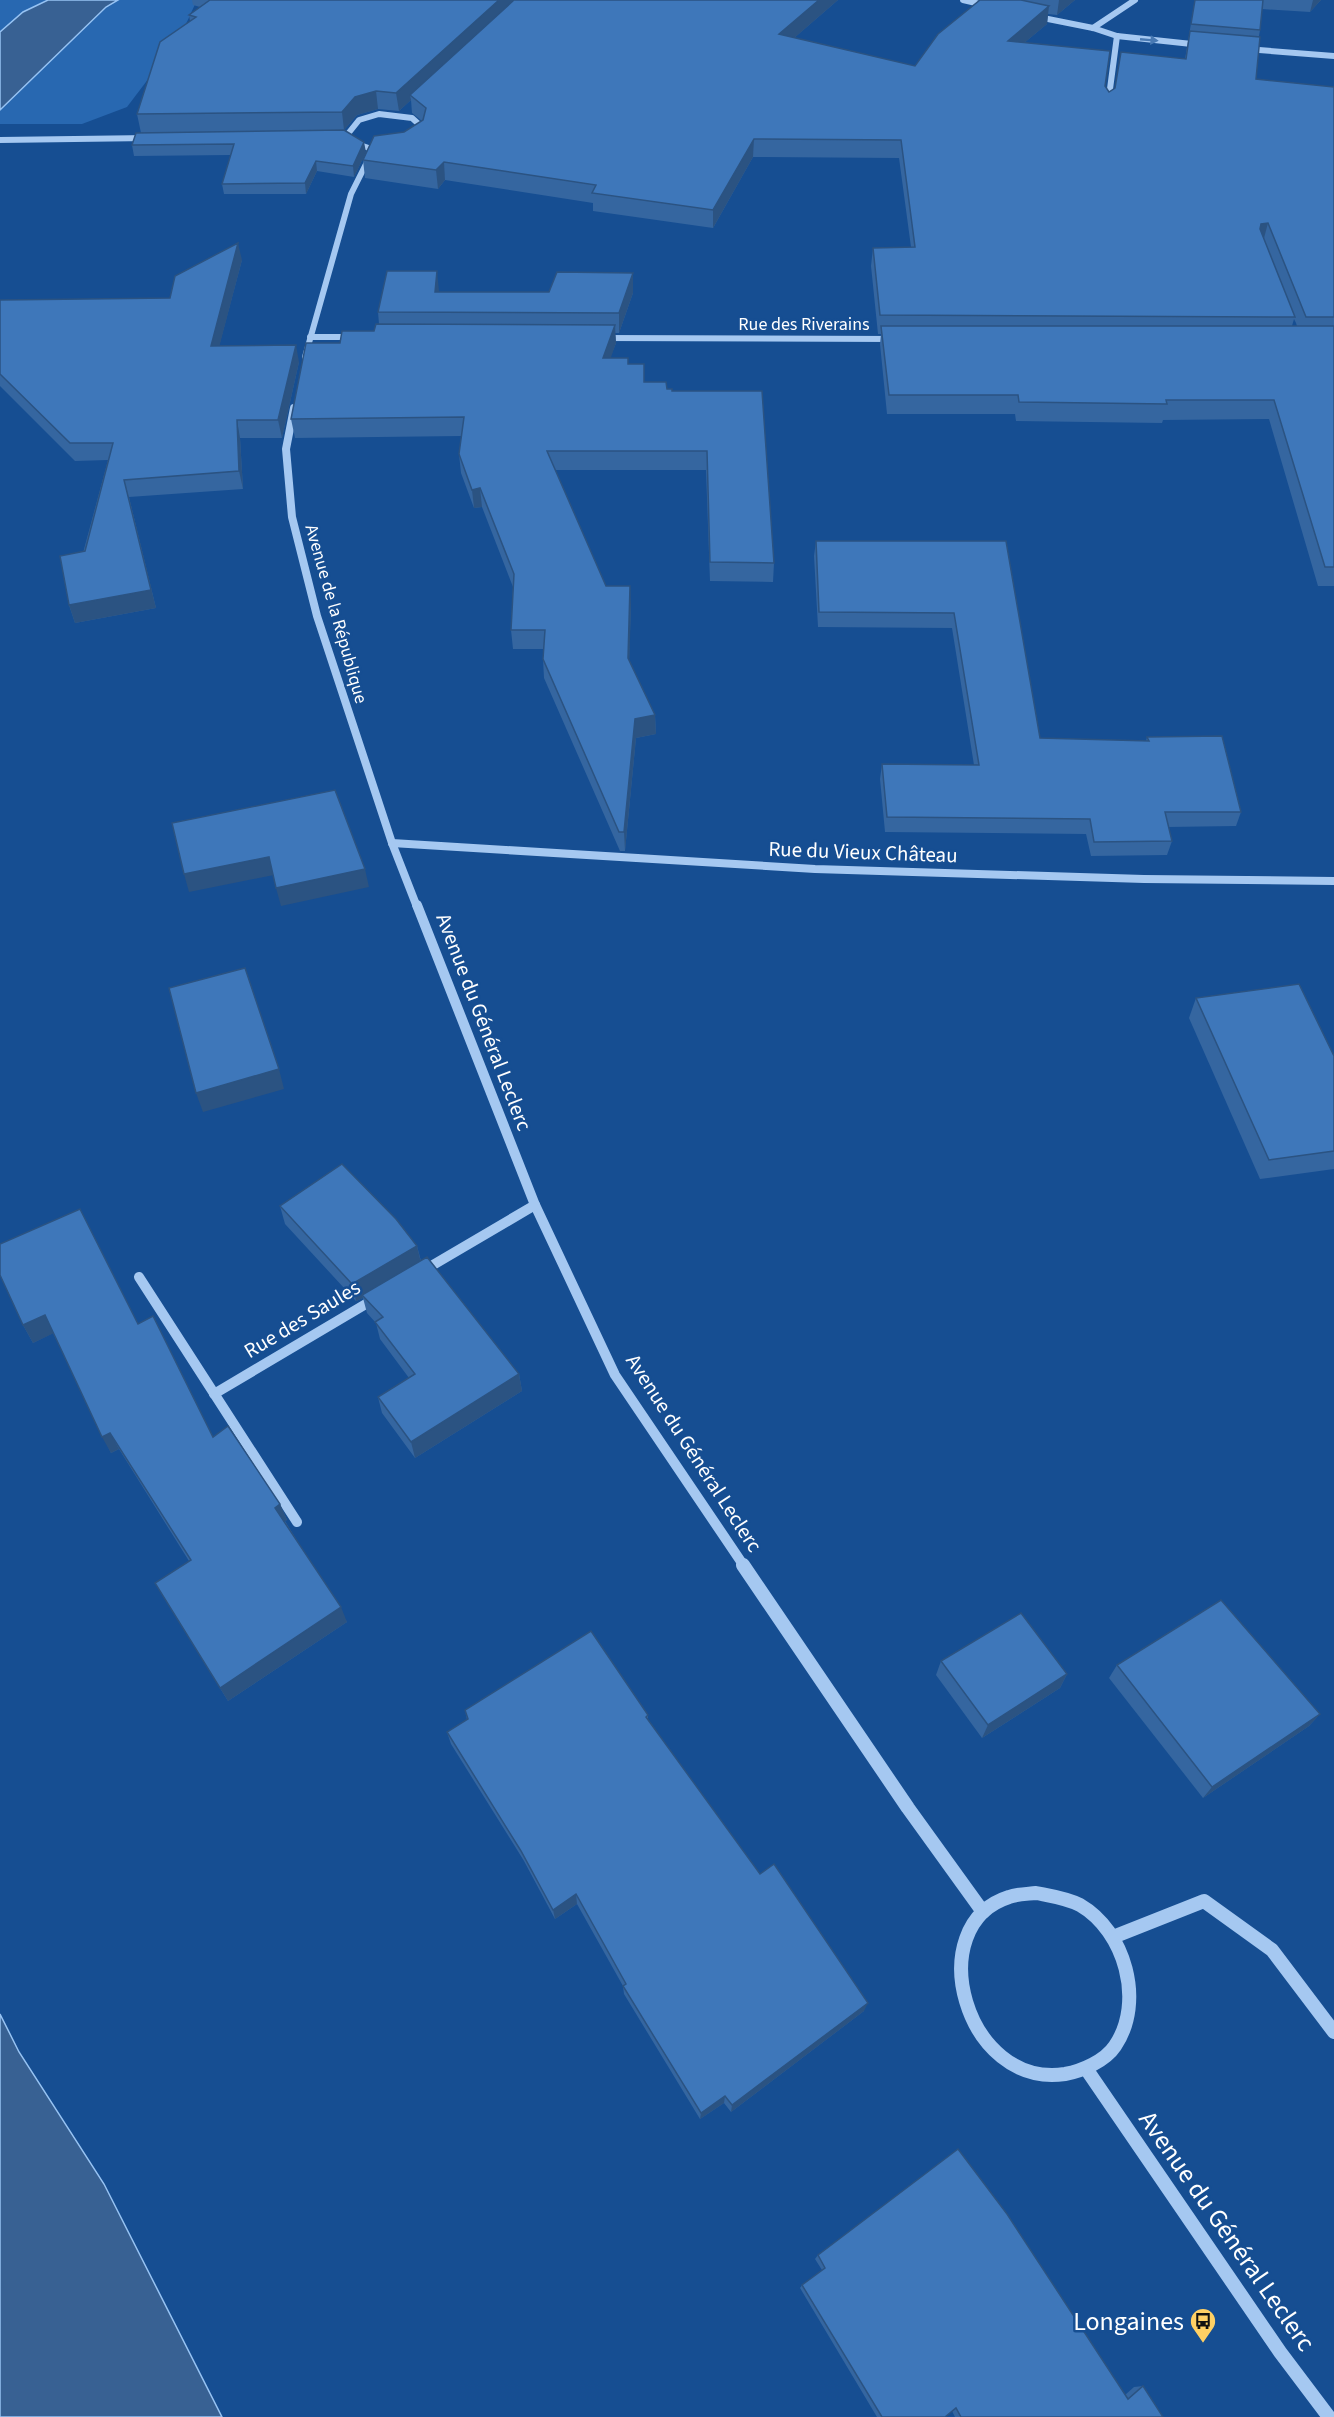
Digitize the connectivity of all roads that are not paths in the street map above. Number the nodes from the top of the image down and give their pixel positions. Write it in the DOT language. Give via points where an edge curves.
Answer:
graph roads {
  1 [pos="963,0"];
  2 [pos="1135,0"];
  3 [pos="998,8"];
  4 [pos="1028,15"];
  5 [pos="1092,28"];
  6 [pos="1117,36"];
  7 [pos="1207,45"];
  8 [pos="1242,48"];
  9 [pos="1334,56"];
  10 [pos="1107,105"];
  11 [pos="410,107"];
  12 [pos="402,115"];
  13 [pos="338,135"];
  14 [pos="347,135"];
  15 [pos="155,138"];
  16 [pos="0,140"];
  17 [pos="373,149"];
  18 [pos="310,337"];
  19 [pos="357,337"];
  20 [pos="595,338"];
  21 [pos="905,339"];
  22 [pos="303,365"];
  23 [pos="297,396"];
  24 [pos="392,843"];
  25 [pos="1334,881"];
  26 [pos="535,1205"];
  27 [pos="414,1276"];
  28 [pos="139,1277"];
  29 [pos="384,1294"];
  30 [pos="214,1394"];
  31 [pos="297,1522"];
  32 [pos="983,1912"];
  33 [pos="1113,1937"];
  34 [pos="1334,2032"];
  35 [pos="1087,2070"];
  36 [pos="1329,2417"];
  1 -- 3 [label="street"];
  2 -- 5 [label="street"];
  4 -- 5 [label="street"];
  5 -- 6 [label="street"];
  6 -- 7 [label="street, one-way"];
  6 -- 10 [label="street"];
  8 -- 9 [label="street"];
  11 -- 12 [label="street"];
  12 -- 14 [label="street" via="368,116 351,125"];
  12 -- 17 [label="street" via="423,128 418,139 399,148"];
  13 -- 14 [label="street"];
  14 -- 17 [label="street" via="357,144"];
  15 -- 16 [label="street"];
  17 -- 18 [label="street" via="351,194"];
  18 -- 19 [label="street"];
  18 -- 22 [label="street"];
  20 -- 21 [label="street, Rue des Riverains"];
  23 -- 24 [label="street, Avenue de la République" via="286,449 292,517 317,616"];
  24 -- 25 [label="street, Rue du Vieux Château" via="815,869"];
  24 -- 26 [label="street, Avenue du Général Leclerc"];
  26 -- 27 [label="street"];
  26 -- 32 [label="street, Avenue du Général Leclerc" via="615,1375 908,1808"];
  28 -- 30 [label="street"];
  29 -- 30 [label="street, Rue des Saules"];
  30 -- 31 [label="street"];
  32 -- 33 [label="street" via="1008,1898 1036,1893 1064,1898 1090,1914"];
  32 -- 35 [label="street" via="968,1933 959,1987 982,2041 1005,2061 1032,2073 1061,2077"];
  33 -- 34 [label="street" via="1204,1901 1272,1950"];
  33 -- 35 [label="street" via="1127,1966 1131,1997 1125,2027 1110,2053"];
  35 -- 36 [label="street, Avenue du Général Leclerc" via="1280,2352"];
}
